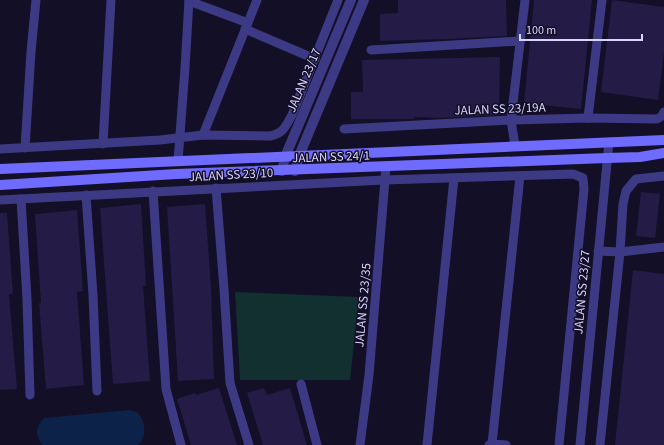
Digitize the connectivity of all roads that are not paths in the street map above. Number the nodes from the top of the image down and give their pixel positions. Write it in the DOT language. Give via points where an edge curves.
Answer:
graph roads {
  1 [pos="36,0"];
  2 [pos="111,0"];
  3 [pos="256,0"];
  4 [pos="338,0"];
  5 [pos="351,0"];
  6 [pos="364,0"];
  7 [pos="525,0"];
  8 [pos="602,0"];
  9 [pos="189,1"];
  10 [pos="246,26"];
  11 [pos="520,41"];
  12 [pos="371,50"];
  13 [pos="315,59"];
  14 [pos="664,112"];
  15 [pos="588,118"];
  16 [pos="511,120"];
  17 [pos="344,129"];
  18 [pos="202,135"];
  19 [pos="180,138"];
  20 [pos="664,140"];
  21 [pos="609,142"];
  22 [pos="103,144"];
  23 [pos="515,146"];
  24 [pos="25,148"];
  25 [pos="0,149"];
  26 [pos="664,153"];
  27 [pos="299,156"];
  28 [pos="285,157"];
  29 [pos="607,158"];
  30 [pos="178,161"];
  31 [pos="386,167"];
  32 [pos="0,169"];
  33 [pos="282,171"];
  34 [pos="294,171"];
  35 [pos="520,176"];
  36 [pos="664,176"];
  37 [pos="454,178"];
  38 [pos="384,180"];
  39 [pos="0,185"];
  40 [pos="216,188"];
  41 [pos="153,191"];
  42 [pos="86,195"];
  43 [pos="21,199"];
  44 [pos="0,200"];
  45 [pos="664,247"];
  46 [pos="598,250"];
  47 [pos="620,252"];
  48 [pos="301,384"];
  49 [pos="97,392"];
  50 [pos="30,395"];
  51 [pos="491,444"];
  52 [pos="181,445"];
  53 [pos="249,445"];
  54 [pos="317,445"];
  55 [pos="360,445"];
  56 [pos="427,445"];
  57 [pos="506,445"];
  58 [pos="559,445"];
  59 [pos="580,445"];
  60 [pos="600,445"];
  1 -- 24 [label="street"];
  2 -- 22 [label="street"];
  3 -- 10 [label="street"];
  4 -- 13 [label="street"];
  5 -- 28 [label="street, JALAN 23/17"];
  6 -- 27 [label="street, JALAN 23/17"];
  7 -- 11 [label="street"];
  8 -- 15 [label="street"];
  9 -- 10 [label="street"];
  9 -- 19 [label="street"];
  10 -- 13 [label="street"];
  10 -- 18 [label="street"];
  11 -- 12 [label="street"];
  11 -- 16 [label="street"];
  13 -- 18 [label="street" via="292,116 283,131 270,136"];
  14 -- 15 [label="street, JALAN SS 23/19A" via="657,119"];
  15 -- 16 [label="street, JALAN SS 23/19A"];
  16 -- 17 [label="street, JALAN SS 23/19A"];
  16 -- 23 [label="street"];
  18 -- 19 [label="street"];
  19 -- 22 [label="street"];
  19 -- 30 [label="street"];
  20 -- 21 [label="main road, JALAN SS 24/1"];
  21 -- 23 [label="main road, JALAN SS 24/1"];
  21 -- 29 [label="street, JALAN SS 23/27"];
  22 -- 24 [label="street"];
  23 -- 27 [label="main road, JALAN SS 24/1"];
  24 -- 25 [label="street"];
  26 -- 29 [label="main road, JALAN SS 24/1"];
  27 -- 28 [label="main road, JALAN SS 24/1"];
  27 -- 34 [label="street, JALAN 23/17"];
  28 -- 30 [label="main road, JALAN SS 24/1"];
  28 -- 33 [label="street, JALAN 23/17"];
  29 -- 31 [label="main road, JALAN SS 24/1"];
  29 -- 46 [label="street, JALAN SS 23/27"];
  30 -- 32 [label="main road, JALAN SS 24/1"];
  31 -- 34 [label="main road, JALAN SS 24/1"];
  31 -- 38 [label="street, JALAN SS 23/35"];
  33 -- 34 [label="main road, JALAN SS 24/1"];
  33 -- 39 [label="main road, JALAN SS 24/1" via="176,174"];
  35 -- 37 [label="street, JALAN SS 23/10"];
  35 -- 51 [label="street"];
  35 -- 58 [label="street, JALAN SS 23/10" via="573,174 583,178"];
  36 -- 47 [label="street" via="636,179 626,191"];
  37 -- 38 [label="street, JALAN SS 23/10"];
  37 -- 56 [label="street"];
  38 -- 40 [label="street, JALAN SS 23/10"];
  38 -- 55 [label="street, JALAN SS 23/35" via="369,375"];
  40 -- 41 [label="street, JALAN SS 23/10"];
  40 -- 53 [label="street" via="230,383"];
  41 -- 42 [label="street, JALAN SS 23/10"];
  41 -- 52 [label="street" via="166,389"];
  42 -- 43 [label="street, JALAN SS 23/10"];
  42 -- 49 [label="street"];
  43 -- 44 [label="street, JALAN SS 23/10"];
  43 -- 50 [label="street"];
  45 -- 47 [label="street"];
  46 -- 47 [label="street"];
  46 -- 59 [label="street, JALAN SS 23/27"];
  47 -- 60 [label="street"];
  48 -- 54 [label="street"];
  51 -- 57 [label="street"];
}
